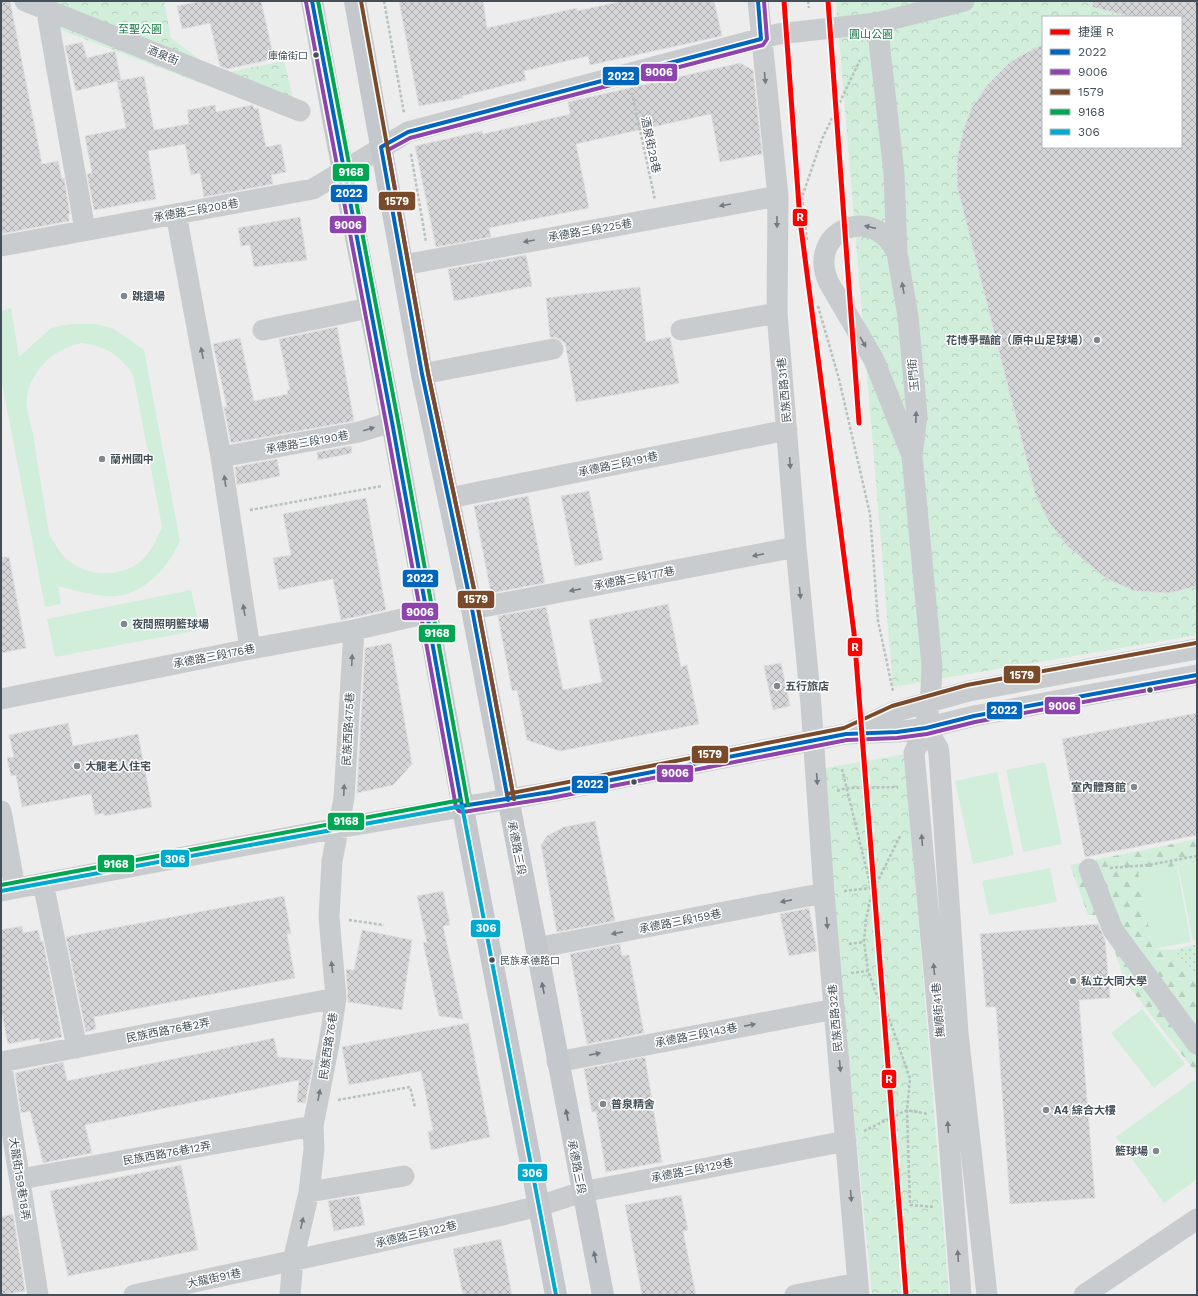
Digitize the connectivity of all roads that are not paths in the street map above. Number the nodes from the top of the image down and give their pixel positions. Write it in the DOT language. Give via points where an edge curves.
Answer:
graph roads {
  1 [pos="25,1"];
  2 [pos="312,1"];
  3 [pos="355,1"];
  4 [pos="758,1"];
  5 [pos="964,1"];
  6 [pos="46,5"];
  7 [pos="877,23"];
  8 [pos="761,39"];
  9 [pos="300,111"];
  10 [pos="381,147"];
  11 [pos="343,172"];
  12 [pos="778,196"];
  13 [pos="176,214"];
  14 [pos="85,230"];
  15 [pos="1,246"];
  16 [pos="897,252"];
  17 [pos="403,265"];
  18 [pos="369,308"];
  19 [pos="777,313"];
  20 [pos="263,330"];
  21 [pos="681,330"];
  22 [pos="553,349"];
  23 [pos="422,374"];
  24 [pos="392,422"];
  25 [pos="787,430"];
  26 [pos="912,456"];
  27 [pos="221,457"];
  28 [pos="449,498"];
  29 [pos="796,547"];
  30 [pos="472,609"];
  31 [pos="428,613"];
  32 [pos="354,630"];
  33 [pos="250,649"];
  34 [pos="1197,649"];
  35 [pos="1197,675"];
  36 [pos="1,699"];
  37 [pos="931,701"];
  38 [pos="926,728"];
  39 [pos="846,734"];
  40 [pos="813,740"];
  41 [pos="508,800"];
  42 [pos="462,806"];
  43 [pos="1,811"];
  44 [pos="338,828"];
  45 [pos="1089,870"];
  46 [pos="43,883"];
  47 [pos="8,890"];
  48 [pos="833,892"];
  49 [pos="536,948"];
  50 [pos="336,998"];
  51 [pos="835,1009"];
  52 [pos="1197,1044"];
  53 [pos="77,1048"];
  54 [pos="1,1062"];
  55 [pos="557,1062"];
  56 [pos="313,1126"];
  57 [pos="854,1136"];
  58 [pos="404,1176"];
  59 [pos="21,1179"];
  60 [pos="309,1192"];
  61 [pos="582,1192"];
  62 [pos="539,1206"];
  63 [pos="1197,1219"];
  64 [pos="293,1261"];
  65 [pos="859,1289"];
  66 [pos="38,1295"];
  67 [pos="134,1295"];
  68 [pos="290,1295"];
  69 [pos="556,1295"];
  70 [pos="603,1295"];
  71 [pos="795,1295"];
  72 [pos="961,1295"];
  73 [pos="988,1295"];
  74 [pos="1084,1295"];
  1 -- 6 [label="street, 酒泉街"];
  2 -- 11 [label="main road"];
  3 -- 10 [label="main road, 承德路三段"];
  4 -- 8 [label="street, 民族西路31巷"];
  5 -- 7 [label="street"];
  6 -- 9 [label="street, 酒泉街"];
  6 -- 14 [label="street"];
  7 -- 8 [label="street" via="778,34"];
  7 -- 16 [label="street, 玉門街" via="894,173"];
  8 -- 10 [label="street" via="408,132"];
  8 -- 12 [label="street, 民族西路31巷, one-way"];
  10 -- 11 [label="street, 承德路三段208巷"];
  10 -- 17 [label="main road, 承德路三段"];
  11 -- 13 [label="street, 承德路三段208巷" via="314,190"];
  11 -- 18 [label="main road"];
  12 -- 17 [label="street, 承德路三段225巷, one-way"];
  12 -- 19 [label="street, 民族西路31巷, one-way"];
  13 -- 14 [label="street, 承德路三段208巷"];
  27 -- 13 [label="street, one-way"];
  14 -- 15 [label="street, 承德路三段208巷"];
  26 -- 16 [label="street, 玉門街, one-way" via="917,416 908,316"];
  16 -- 26 [label="street, one-way" via="885,235 876,229 855,226 845,228 829,242 823,262 824,273 829,283 874,360"];
  17 -- 23 [label="main road, 承德路三段"];
  18 -- 20 [label="street"];
  18 -- 24 [label="main road"];
  19 -- 21 [label="street"];
  19 -- 25 [label="street, 民族西路31巷"];
  22 -- 23 [label="street"];
  23 -- 28 [label="main road, 承德路三段"];
  27 -- 24 [label="street, 承德路三段190巷, one-way" via="359,432"];
  24 -- 31 [label="main road"];
  25 -- 28 [label="street, 承德路三段191巷"];
  25 -- 29 [label="street, 民族西路31巷, one-way"];
  26 -- 37 [label="street, 玉門街" via="932,666"];
  33 -- 27 [label="street, one-way"];
  28 -- 30 [label="main road, 承德路三段"];
  29 -- 30 [label="street, 承德路三段177巷, one-way"];
  29 -- 40 [label="street, 民族西路31巷, one-way"];
  30 -- 41 [label="main road, 承德路三段"];
  31 -- 32 [label="street, 承德路三段176巷"];
  31 -- 42 [label="main road"];
  32 -- 33 [label="street, 承德路三段176巷"];
  44 -- 32 [label="street, 民族西路475巷, one-way" via="344,798"];
  33 -- 36 [label="street, 承德路三段176巷"];
  34 -- 37 [label="street" via="970,691"];
  35 -- 38 [label="street" via="974,716"];
  37 -- 38 [label="street, 玉門街"];
  37 -- 39 [label="street" via="894,712"];
  38 -- 39 [label="street"];
  72 -- 38 [label="street, 撫順街41巷, one-way" via="914,753"];
  38 -- 73 [label="street" via="939,754 958,1033"];
  39 -- 40 [label="street"];
  40 -- 41 [label="street"];
  40 -- 48 [label="street, 民族西路32巷, one-way"];
  41 -- 42 [label="street"];
  41 -- 49 [label="main road, 承德路三段"];
  42 -- 44 [label="street"];
  42 -- 62 [label="main road"];
  43 -- 47 [label="street"];
  44 -- 46 [label="street"];
  50 -- 44 [label="street, 民族西路76巷, one-way" via="329,917 332,861"];
  45 -- 52 [label="street" via="1113,930"];
  46 -- 47 [label="street"];
  46 -- 53 [label="street"];
  48 -- 49 [label="street, 承德路三段159巷, one-way"];
  48 -- 51 [label="street, 民族西路32巷, one-way"];
  55 -- 49 [label="main road, 承德路三段, one-way"];
  50 -- 53 [label="street, 民族西路76巷2弄"];
  56 -- 50 [label="street, 民族西路76巷, one-way"];
  55 -- 51 [label="street, 承德路三段143巷, one-way"];
  51 -- 57 [label="street, 民族西路32巷, one-way"];
  53 -- 54 [label="street, 民族西路76巷2弄"];
  54 -- 59 [label="street, 大龍街159巷18弄"];
  61 -- 55 [label="main road, 承德路三段, one-way"];
  56 -- 59 [label="street, 民族西路76巷12弄"];
  56 -- 60 [label="street, 民族西路76巷" via="314,1149"];
  57 -- 61 [label="street, 承德路三段129巷"];
  57 -- 65 [label="street, 民族西路32巷, one-way"];
  58 -- 60 [label="street"];
  59 -- 66 [label="street, 大龍街159巷18弄"];
  64 -- 60 [label="street, 民族西路76巷, one-way"];
  61 -- 62 [label="street, 承德路三段129巷"];
  70 -- 61 [label="main road, 承德路三段, one-way"];
  62 -- 64 [label="street, 承德路三段122巷"];
  62 -- 69 [label="main road"];
  63 -- 74 [label="street"];
  64 -- 67 [label="street, 大龍街91巷"];
  64 -- 68 [label="street, 民族西路76巷"];
  65 -- 71 [label="street"];
}
